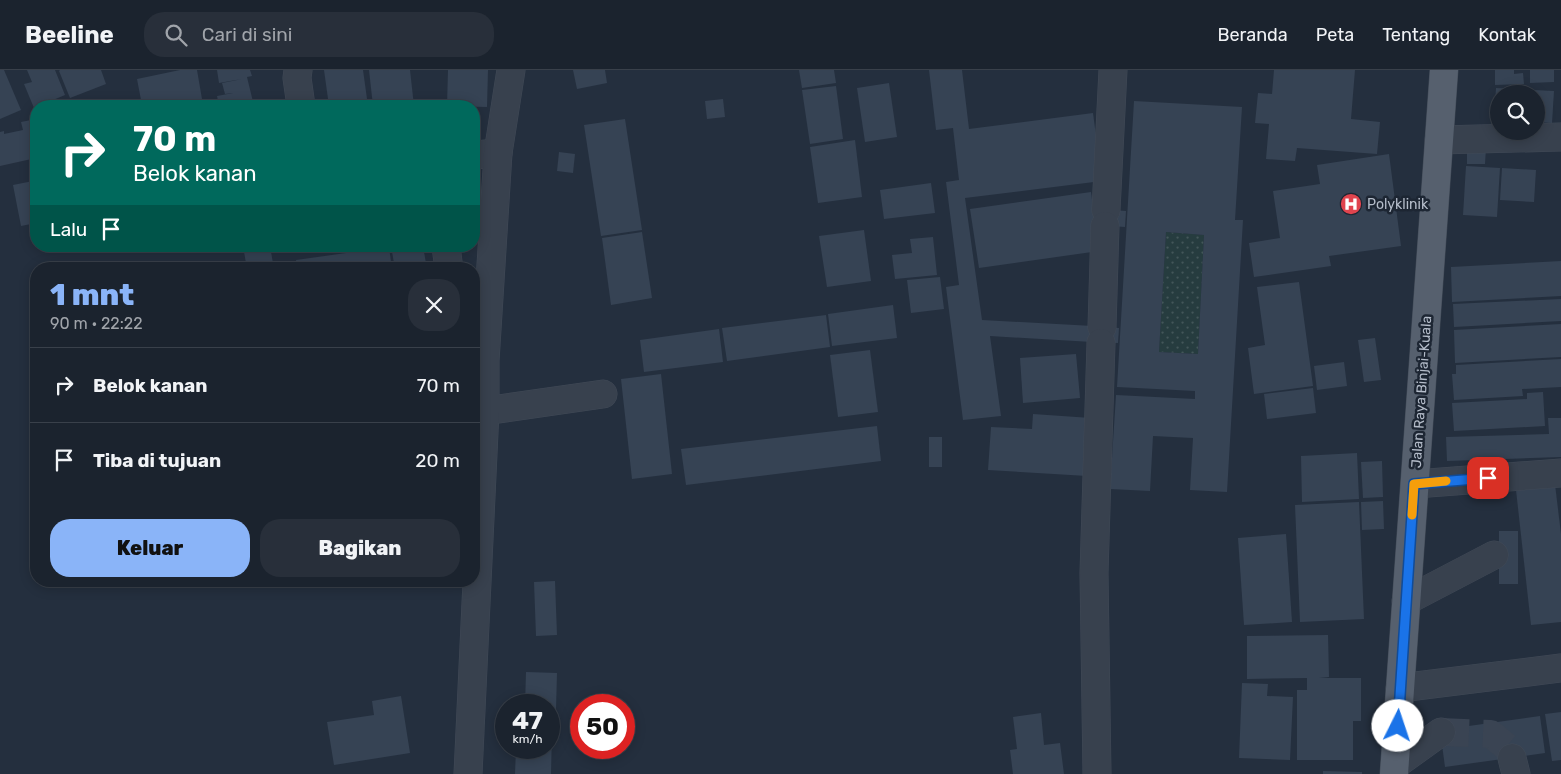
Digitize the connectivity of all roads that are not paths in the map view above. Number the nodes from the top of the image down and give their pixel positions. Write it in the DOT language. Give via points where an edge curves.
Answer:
graph roads {
  1 [pos="298,70"];
  2 [pos="511,70"];
  3 [pos="1113,70"];
  4 [pos="1444,70"];
  5 [pos="300,100"];
  6 [pos="1561,137"];
  7 [pos="1439,140"];
  8 [pos="486,154"];
  9 [pos="480,332"];
  10 [pos="480,370"];
  11 [pos="603,394"];
  12 [pos="485,411"];
  13 [pos="1561,473"];
  14 [pos="1414,484"];
  15 [pos="480,518"];
  16 [pos="1494,555"];
  17 [pos="477,587"];
  18 [pos="1406,601"];
  19 [pos="1561,668"];
  20 [pos="1400,688"];
  21 [pos="1441,732"];
  22 [pos="1395,770"];
  23 [pos="468,774"];
  24 [pos="1097,774"];
  1 -- 5 [label="street"];
  2 -- 8 [label="street"];
  3 -- 24 [label="street" via="1094,573"];
  4 -- 7 [label="main road, Jalan Raya Binjai-Kuala"];
  6 -- 7 [label="street"];
  7 -- 14 [label="main road, Jalan Raya Binjai-Kuala"];
  8 -- 9 [label="street"];
  10 -- 12 [label="street"];
  11 -- 12 [label="street"];
  12 -- 15 [label="street"];
  13 -- 14 [label="street"];
  14 -- 18 [label="main road, Jalan Raya Binjai-Kuala"];
  16 -- 18 [label="street"];
  17 -- 23 [label="street"];
  18 -- 20 [label="main road, Jalan Raya Binjai-Kuala"];
  19 -- 20 [label="street"];
  20 -- 22 [label="main road, Jalan Raya Binjai-Kuala"];
  21 -- 22 [label="street"];
}
